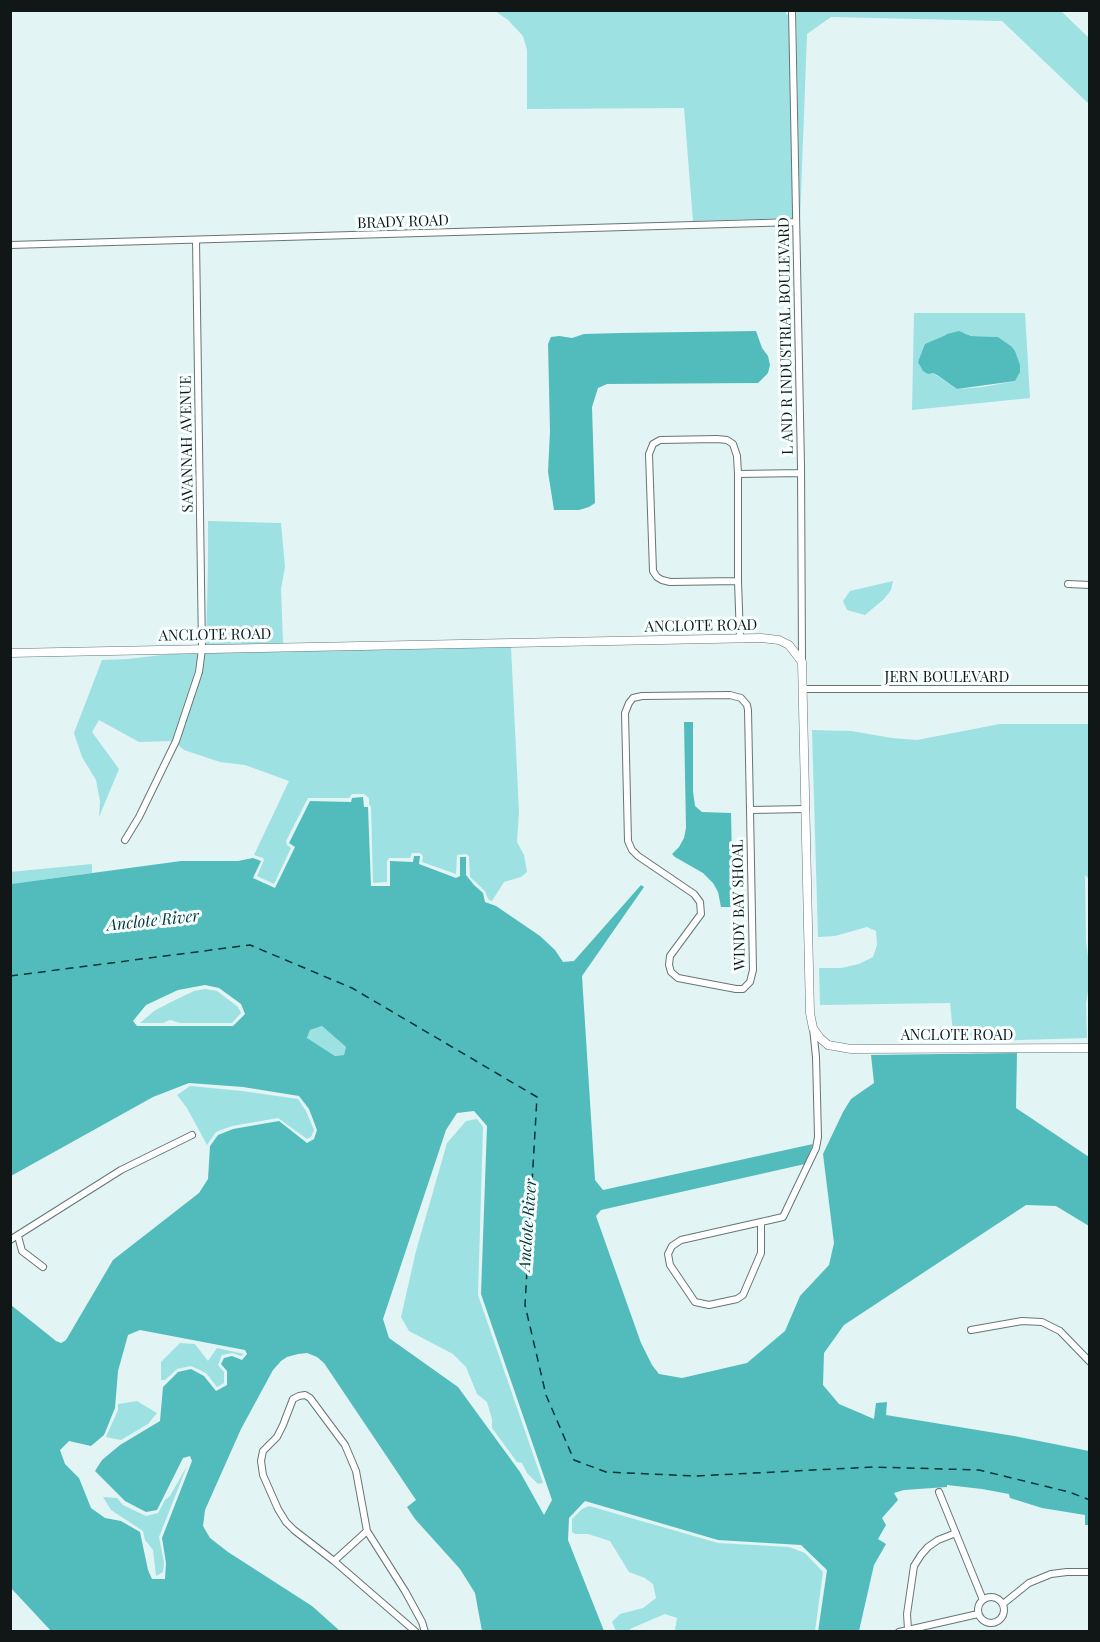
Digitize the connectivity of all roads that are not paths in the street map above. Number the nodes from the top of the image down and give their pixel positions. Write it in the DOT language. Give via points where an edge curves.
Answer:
graph roads {
  1 [pos="792,10"];
  2 [pos="796,222"];
  3 [pos="196,240"];
  4 [pos="10,245"];
  5 [pos="801,473"];
  6 [pos="738,474"];
  7 [pos="738,581"];
  8 [pos="1068,584"];
  9 [pos="1089,585"];
  10 [pos="740,638"];
  11 [pos="202,649"];
  12 [pos="10,653"];
  13 [pos="802,662"];
  14 [pos="804,689"];
  15 [pos="1089,689"];
  16 [pos="806,809"];
  17 [pos="750,810"];
  18 [pos="125,840"];
  19 [pos="813,1028"];
  20 [pos="1089,1048"];
  21 [pos="192,1135"];
  22 [pos="761,1222"];
  23 [pos="18,1236"];
  24 [pos="10,1240"];
  25 [pos="43,1267"];
  26 [pos="972,1330"];
  27 [pos="1089,1362"];
  28 [pos="939,1492"];
  29 [pos="367,1532"];
  30 [pos="956,1533"];
  31 [pos="334,1561"];
  32 [pos="1089,1572"];
  33 [pos="983,1600"];
  34 [pos="1003,1604"];
  35 [pos="978,1614"];
  36 [pos="994,1624"];
  37 [pos="908,1629"];
  38 [pos="416,1632"];
  39 [pos="425,1632"];
  40 [pos="899,1632"];
  41 [pos="996,1632"];
  1 -- 2 [label="street, L AND R INDUSTRIAL BOULEVARD"];
  2 -- 3 [label="street, BRADY ROAD"];
  2 -- 5 [label="street, L AND R INDUSTRIAL BOULEVARD"];
  3 -- 4 [label="street, BRADY ROAD"];
  3 -- 11 [label="street, SAVANNAH AVENUE"];
  5 -- 6 [label="street"];
  5 -- 13 [label="street, L AND R INDUSTRIAL BOULEVARD"];
  6 -- 7 [label="street"];
  6 -- 7 [label="street" via="735,448 727,440 660,440 653,444 649,454 652,563 657,577 670,582"];
  7 -- 10 [label="street"];
  8 -- 9 [label="street"];
  10 -- 11 [label="street, ANCLOTE ROAD"];
  10 -- 13 [label="street, ANCLOTE ROAD" via="779,640 789,645"];
  11 -- 12 [label="street, ANCLOTE ROAD"];
  11 -- 18 [label="street, SAVANNAH AVENUE" via="199,672 176,741"];
  13 -- 14 [label="street"];
  14 -- 15 [label="street, JERN BOULEVARD"];
  14 -- 16 [label="street"];
  16 -- 17 [label="street"];
  16 -- 19 [label="street"];
  17 -- 17 [label="street, WINDY BAY SHOAL" via="748,710 741,698 633,698 626,713 628,841 642,860 700,902 701,914 670,956 671,972 678,978 742,989 752,977"];
  19 -- 20 [label="street, ANCLOTE ROAD" via="828,1045 851,1049"];
  19 -- 22 [label="street" via="816,1148 783,1217"];
  21 -- 23 [label="street" via="121,1170"];
  22 -- 22 [label="street" via="681,1240 672,1246 668,1254 670,1265 695,1302 709,1305 743,1295 761,1253"];
  23 -- 24 [label="street"];
  23 -- 25 [label="street" via="22,1251"];
  26 -- 27 [label="street" via="1022,1321 1042,1322 1060,1331"];
  28 -- 30 [label="street"];
  29 -- 31 [label="street"];
  29 -- 31 [label="street" via="356,1472 345,1445 310,1398 304,1395 293,1399 277,1437 263,1451 263,1475 286,1522"];
  29 -- 39 [label="street" via="405,1591"];
  30 -- 33 [label="street"];
  30 -- 37 [label="street" via="928,1547 914,1566"];
  31 -- 38 [label="street"];
  32 -- 34 [label="street" via="1052,1574 1029,1583"];
  33 -- 34 [label="street" via="992,1597"];
  33 -- 35 [label="street"];
  34 -- 36 [label="street" via="1003,1616"];
  35 -- 36 [label="street" via="982,1621"];
  35 -- 37 [label="street"];
  36 -- 41 [label="street"];
  37 -- 40 [label="street"];
}
